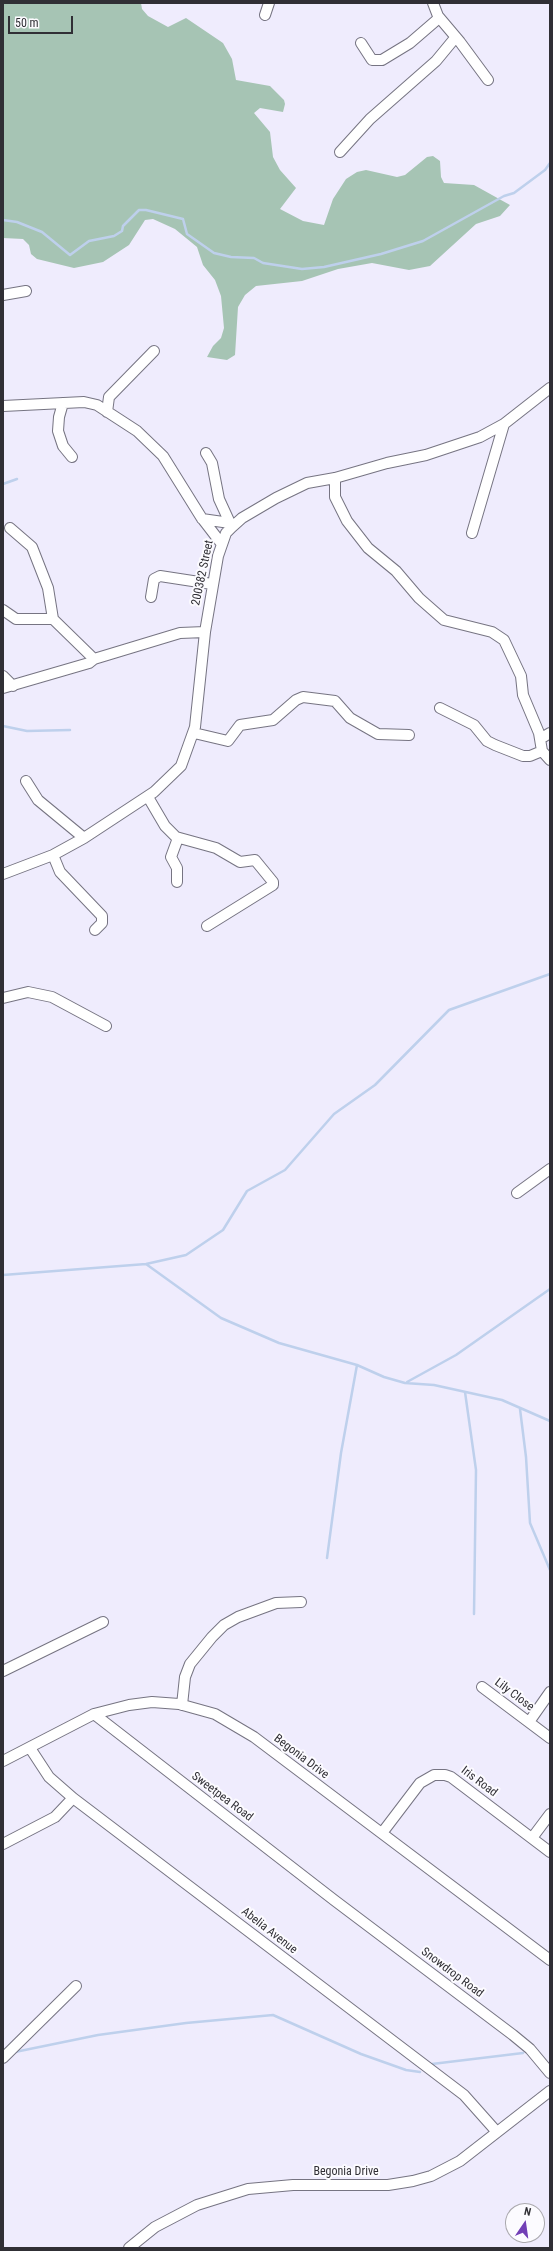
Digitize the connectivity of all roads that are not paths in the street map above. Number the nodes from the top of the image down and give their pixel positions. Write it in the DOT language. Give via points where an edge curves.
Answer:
graph roads {
  1 [pos="269,3"];
  2 [pos="433,3"];
  3 [pos="265,15"];
  4 [pos="439,18"];
  5 [pos="455,38"];
  6 [pos="361,43"];
  7 [pos="488,80"];
  8 [pos="340,152"];
  9 [pos="26,291"];
  10 [pos="3,295"];
  11 [pos="154,351"];
  12 [pos="550,388"];
  13 [pos="63,404"];
  14 [pos="3,406"];
  15 [pos="107,412"];
  16 [pos="504,424"];
  17 [pos="206,452"];
  18 [pos="72,456"];
  19 [pos="334,478"];
  20 [pos="202,520"];
  21 [pos="231,525"];
  22 [pos="10,528"];
  23 [pos="472,533"];
  24 [pos="221,543"];
  25 [pos="212,584"];
  26 [pos="151,597"];
  27 [pos="3,610"];
  28 [pos="53,619"];
  29 [pos="205,632"];
  30 [pos="94,659"];
  31 [pos="3,676"];
  32 [pos="13,686"];
  33 [pos="3,688"];
  34 [pos="440,708"];
  35 [pos="550,732"];
  36 [pos="194,733"];
  37 [pos="409,735"];
  38 [pos="540,739"];
  39 [pos="542,751"];
  40 [pos="550,760"];
  41 [pos="26,781"];
  42 [pos="148,797"];
  43 [pos="84,838"];
  44 [pos="178,838"];
  45 [pos="53,855"];
  46 [pos="3,874"];
  47 [pos="177,882"];
  48 [pos="207,926"];
  49 [pos="95,930"];
  50 [pos="3,998"];
  51 [pos="106,1026"];
  52 [pos="550,1169"];
  53 [pos="518,1193"];
  54 [pos="301,1602"];
  55 [pos="103,1622"];
  56 [pos="3,1671"];
  57 [pos="482,1687"];
  58 [pos="550,1692"];
  59 [pos="182,1705"];
  60 [pos="94,1714"];
  61 [pos="529,1722"];
  62 [pos="550,1738"];
  63 [pos="30,1748"];
  64 [pos="3,1761"];
  65 [pos="73,1798"];
  66 [pos="550,1814"];
  67 [pos="382,1833"];
  68 [pos="532,1838"];
  69 [pos="3,1844"];
  70 [pos="550,1852"];
  71 [pos="334,1900"];
  72 [pos="550,1960"];
  73 [pos="76,1986"];
  74 [pos="3,2058"];
  75 [pos="550,2073"];
  76 [pos="550,2091"];
  77 [pos="496,2131"];
  78 [pos="129,2248"];
  1 -- 3 [label="street"];
  2 -- 4 [label="street"];
  4 -- 5 [label="street"];
  4 -- 6 [label="street" via="410,43 382,60 372,60"];
  5 -- 7 [label="street"];
  5 -- 8 [label="street" via="436,61 370,119"];
  9 -- 10 [label="street"];
  11 -- 15 [label="street" via="109,397"];
  12 -- 16 [label="street, 200382 Street"];
  13 -- 14 [label="street"];
  13 -- 15 [label="street" via="91,403"];
  13 -- 18 [label="street" via="58,431 64,446"];
  15 -- 20 [label="street" via="137,431 163,456"];
  16 -- 19 [label="street, 200382 Street" via="465,443"];
  16 -- 23 [label="street"];
  17 -- 21 [label="street" via="212,463 219,499"];
  19 -- 21 [label="street, 200382 Street" via="307,483 296,488"];
  19 -- 38 [label="street" via="335,497 350,526 368,548 396,572 424,602 444,620 492,632 504,640 520,676 526,703"];
  20 -- 21 [label="street"];
  20 -- 24 [label="street"];
  21 -- 24 [label="street, 200382 Street"];
  22 -- 28 [label="street" via="28,542 36,556 48,588"];
  24 -- 25 [label="street, 200382 Street"];
  25 -- 26 [label="street" via="160,576 154,579"];
  25 -- 29 [label="street, 200382 Street"];
  27 -- 28 [label="street" via="16,619"];
  28 -- 30 [label="street"];
  29 -- 30 [label="street" via="180,633"];
  29 -- 36 [label="street, 200382 Street"];
  30 -- 32 [label="street" via="89,663"];
  31 -- 32 [label="street"];
  32 -- 33 [label="street"];
  34 -- 39 [label="street" via="474,725 487,741 495,745 523,756"];
  35 -- 38 [label="street"];
  36 -- 37 [label="street" via="228,741 240,725 273,720 303,697 335,701 350,718 378,734"];
  36 -- 42 [label="street, 200382 Street" via="181,766"];
  38 -- 39 [label="street"];
  39 -- 40 [label="street"];
  41 -- 43 [label="street" via="38,800"];
  42 -- 43 [label="street, 200382 Street"];
  42 -- 44 [label="street" via="165,826"];
  43 -- 45 [label="street, 200382 Street"];
  44 -- 47 [label="street" via="171,857 177,868"];
  44 -- 48 [label="street" via="216,848 240,862 255,860 273,882 273,885"];
  45 -- 46 [label="street, 200382 Street"];
  45 -- 49 [label="street" via="60,872 102,916 102,923"];
  50 -- 51 [label="street" via="28,992 52,997"];
  52 -- 53 [label="street"];
  54 -- 59 [label="street" via="276,1603 224,1625 190,1664 185,1677"];
  55 -- 56 [label="street"];
  57 -- 61 [label="street, Lily Close"];
  58 -- 61 [label="street"];
  59 -- 60 [label="street, Begonia Drive" via="152,1702 129,1704"];
  59 -- 67 [label="street, Begonia Drive" via="215,1714 254,1737"];
  60 -- 63 [label="street, Begonia Drive"];
  60 -- 71 [label="street, Sweetpea Road"];
  61 -- 62 [label="street, Lily Close"];
  63 -- 64 [label="street, Begonia Drive"];
  63 -- 65 [label="street, Abelia Avenue" via="49,1777"];
  65 -- 69 [label="street" via="55,1817"];
  65 -- 77 [label="street, Abelia Avenue" via="464,2095"];
  66 -- 68 [label="street"];
  67 -- 68 [label="street, Iris Road" via="420,1783 427,1778 440,1775 451,1777"];
  67 -- 72 [label="street, Begonia Drive"];
  68 -- 70 [label="street, Iris Road"];
  71 -- 75 [label="street, Snowdrop Road" via="530,2049"];
  73 -- 74 [label="street"];
  76 -- 77 [label="street, Begonia Drive"];
  77 -- 78 [label="street, Begonia Drive" via="460,2161 431,2176 388,2185 293,2185 248,2189 197,2204 155,2227"];
}
